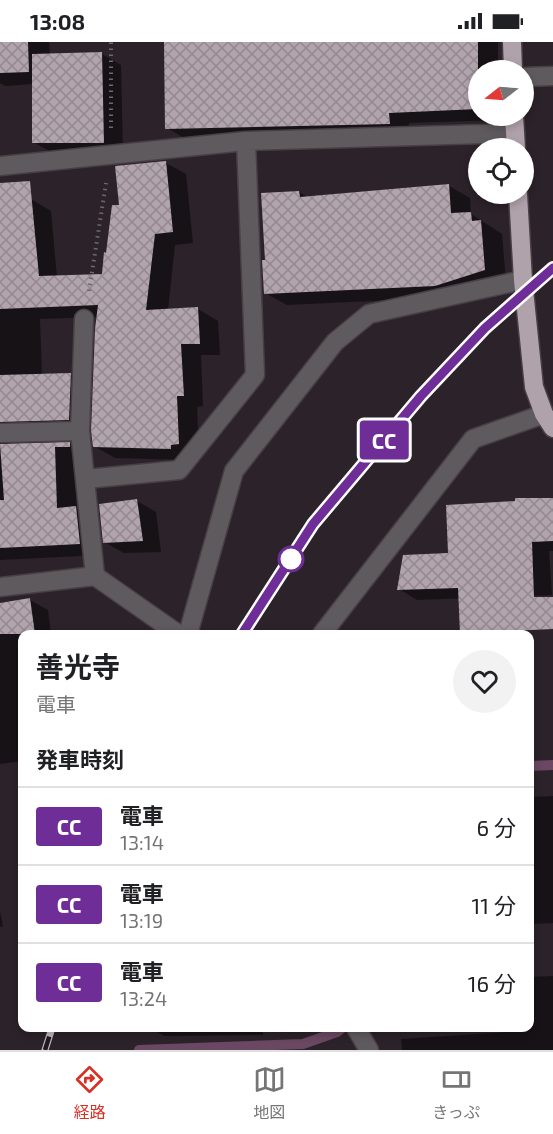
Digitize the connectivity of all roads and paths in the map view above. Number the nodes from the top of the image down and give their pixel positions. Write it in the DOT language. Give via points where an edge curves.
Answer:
graph roads {
  1 [pos="512,42"];
  2 [pos="513,60"];
  3 [pos="553,76"];
  4 [pos="534,77"];
  5 [pos="515,132"];
  6 [pos="246,141"];
  7 [pos="0,166"];
  8 [pos="519,204"];
  9 [pos="523,280"];
  10 [pos="84,319"];
  11 [pos="548,421"];
  12 [pos="80,431"];
  13 [pos="0,433"];
  14 [pos="86,479"];
  15 [pos="95,576"];
  16 [pos="0,587"];
  17 [pos="172,630"];
  18 [pos="189,630"];
  19 [pos="325,630"];
  1 -- 2 [label="highway"];
  3 -- 4 [label="lane"];
  5 -- 6 [label="lane"];
  6 -- 7 [label="lane"];
  6 -- 14 [label="lane" via="255,375 179,470"];
  8 -- 9 [label="highway"];
  9 -- 11 [label="highway" via="534,387"];
  9 -- 18 [label="lane" via="369,314 335,342 234,471"];
  10 -- 12 [label="lane"];
  11 -- 19 [label="lane" via="473,439"];
  12 -- 13 [label="lane"];
  12 -- 14 [label="lane"];
  14 -- 15 [label="lane"];
  15 -- 16 [label="lane"];
  15 -- 17 [label="lane"];
}
